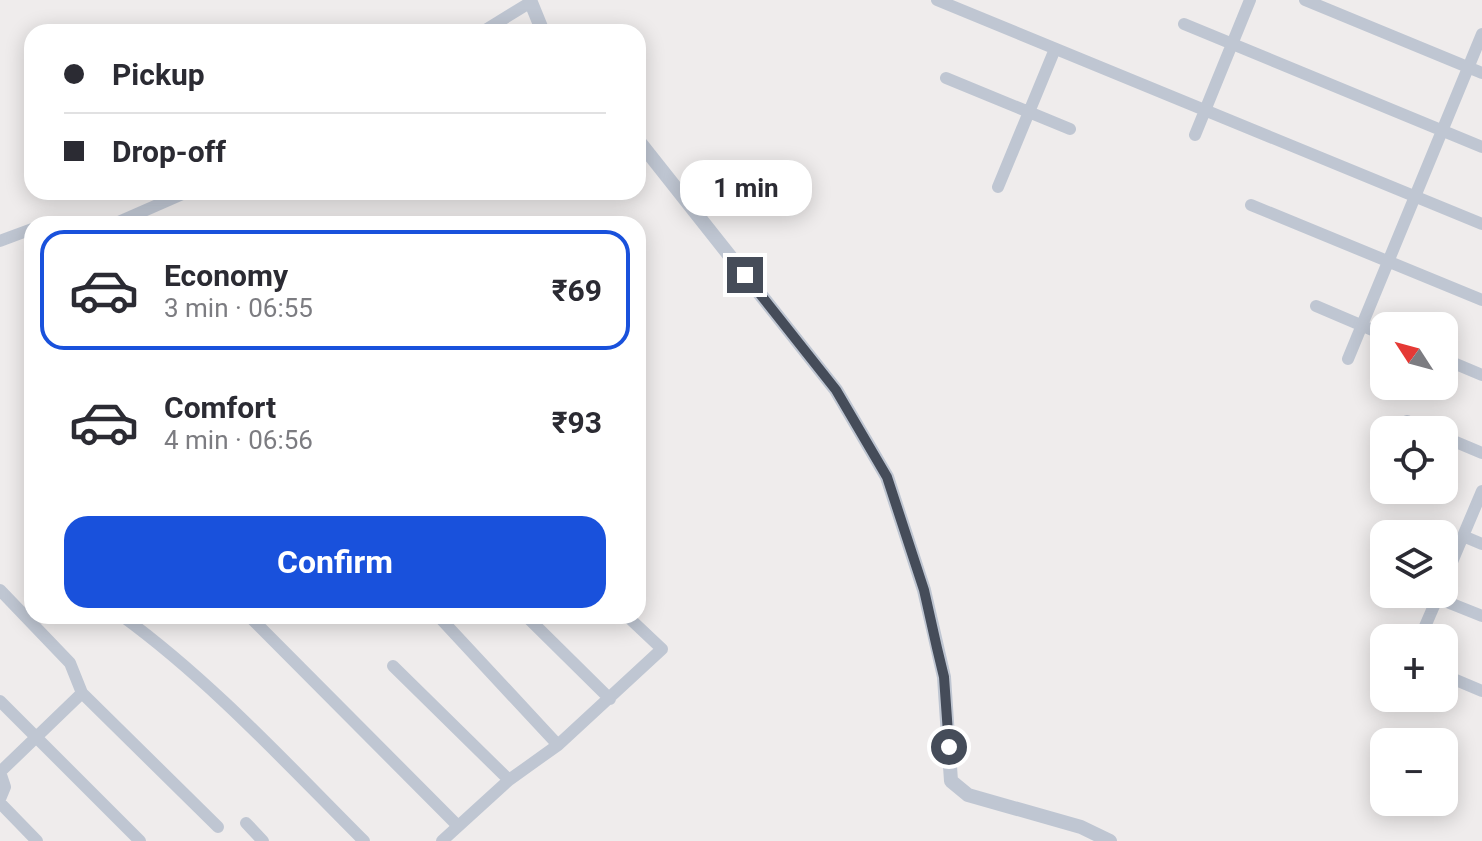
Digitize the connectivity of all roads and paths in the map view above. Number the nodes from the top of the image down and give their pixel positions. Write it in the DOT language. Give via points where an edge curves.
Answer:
graph roads {
  1 [pos="937,0"];
  2 [pos="1250,0"];
  3 [pos="1305,0"];
  4 [pos="530,1"];
  5 [pos="955,4"];
  6 [pos="494,24"];
  7 [pos="540,24"];
  8 [pos="1184,24"];
  9 [pos="1482,34"];
  10 [pos="1232,44"];
  11 [pos="1055,49"];
  12 [pos="1468,68"];
  13 [pos="1482,73"];
  14 [pos="946,78"];
  15 [pos="1205,110"];
  16 [pos="1029,112"];
  17 [pos="1070,129"];
  18 [pos="1442,131"];
  19 [pos="1195,135"];
  20 [pos="1482,147"];
  21 [pos="646,150"];
  22 [pos="998,187"];
  23 [pos="1415,196"];
  24 [pos="169,200"];
  25 [pos="1251,205"];
  26 [pos="132,216"];
  27 [pos="1482,224"];
  28 [pos="24,232"];
  29 [pos="0,241"];
  30 [pos="1388,261"];
  31 [pos="1482,300"];
  32 [pos="1316,306"];
  33 [pos="1362,326"];
  34 [pos="1370,329"];
  35 [pos="1348,359"];
  36 [pos="1458,365"];
  37 [pos="1482,375"];
  38 [pos="1458,443"];
  39 [pos="1482,453"];
  40 [pos="1482,491"];
  41 [pos="1463,536"];
  42 [pos="1482,544"];
  43 [pos="1458,548"];
  44 [pos="0,590"];
  45 [pos="1458,605"];
  46 [pos="24,615"];
  47 [pos="1482,616"];
  48 [pos="33,624"];
  49 [pos="133,624"];
  50 [pos="257,624"];
  51 [pos="446,624"];
  52 [pos="534,624"];
  53 [pos="635,624"];
  54 [pos="393,666"];
  55 [pos="1458,681"];
  56 [pos="1482,691"];
  57 [pos="82,693"];
  58 [pos="610,699"];
  59 [pos="0,701"];
  60 [pos="36,737"];
  61 [pos="558,745"];
  62 [pos="509,780"];
  63 [pos="0,801"];
  64 [pos="246,823"];
  65 [pos="458,826"];
  66 [pos="218,827"];
  67 [pos="37,841"];
  68 [pos="140,841"];
  69 [pos="263,841"];
  70 [pos="364,841"];
  71 [pos="442,841"];
  72 [pos="1110,841"];
  1 -- 5 [label="street"];
  2 -- 10 [label="street"];
  3 -- 12 [label="street"];
  4 -- 6 [label="street"];
  4 -- 7 [label="street"];
  5 -- 11 [label="street"];
  8 -- 10 [label="street"];
  9 -- 12 [label="street"];
  10 -- 15 [label="street"];
  10 -- 18 [label="street"];
  11 -- 15 [label="street"];
  11 -- 16 [label="street"];
  12 -- 13 [label="street"];
  12 -- 18 [label="street"];
  14 -- 16 [label="street"];
  15 -- 19 [label="street"];
  15 -- 23 [label="street"];
  16 -- 17 [label="street"];
  16 -- 22 [label="street"];
  18 -- 20 [label="street"];
  18 -- 23 [label="street"];
  21 -- 72 [label="street" via="836,390 887,477 924,590 944,677 951,781 968,795"];
  23 -- 27 [label="street"];
  23 -- 30 [label="street"];
  24 -- 26 [label="street"];
  25 -- 30 [label="street"];
  28 -- 29 [label="street"];
  30 -- 31 [label="street"];
  30 -- 33 [label="street"];
  32 -- 33 [label="street"];
  33 -- 34 [label="street"];
  33 -- 35 [label="street"];
  36 -- 37 [label="street"];
  38 -- 39 [label="street"];
  40 -- 41 [label="street"];
  41 -- 42 [label="street"];
  41 -- 43 [label="street"];
  44 -- 46 [label="street"];
  45 -- 47 [label="street"];
  48 -- 57 [label="street" via="70,663"];
  49 -- 70 [label="street" via="219,695"];
  50 -- 65 [label="street"];
  51 -- 61 [label="street"];
  52 -- 58 [label="street"];
  53 -- 58 [label="street" via="662,649"];
  54 -- 62 [label="street"];
  55 -- 56 [label="street"];
  57 -- 60 [label="street"];
  57 -- 66 [label="street"];
  58 -- 61 [label="street"];
  59 -- 60 [label="street"];
  60 -- 63 [label="street" via="0,772 5,787"];
  60 -- 68 [label="street"];
  61 -- 62 [label="street"];
  62 -- 65 [label="street"];
  63 -- 67 [label="street"];
  64 -- 69 [label="street"];
  65 -- 71 [label="street"];
}
